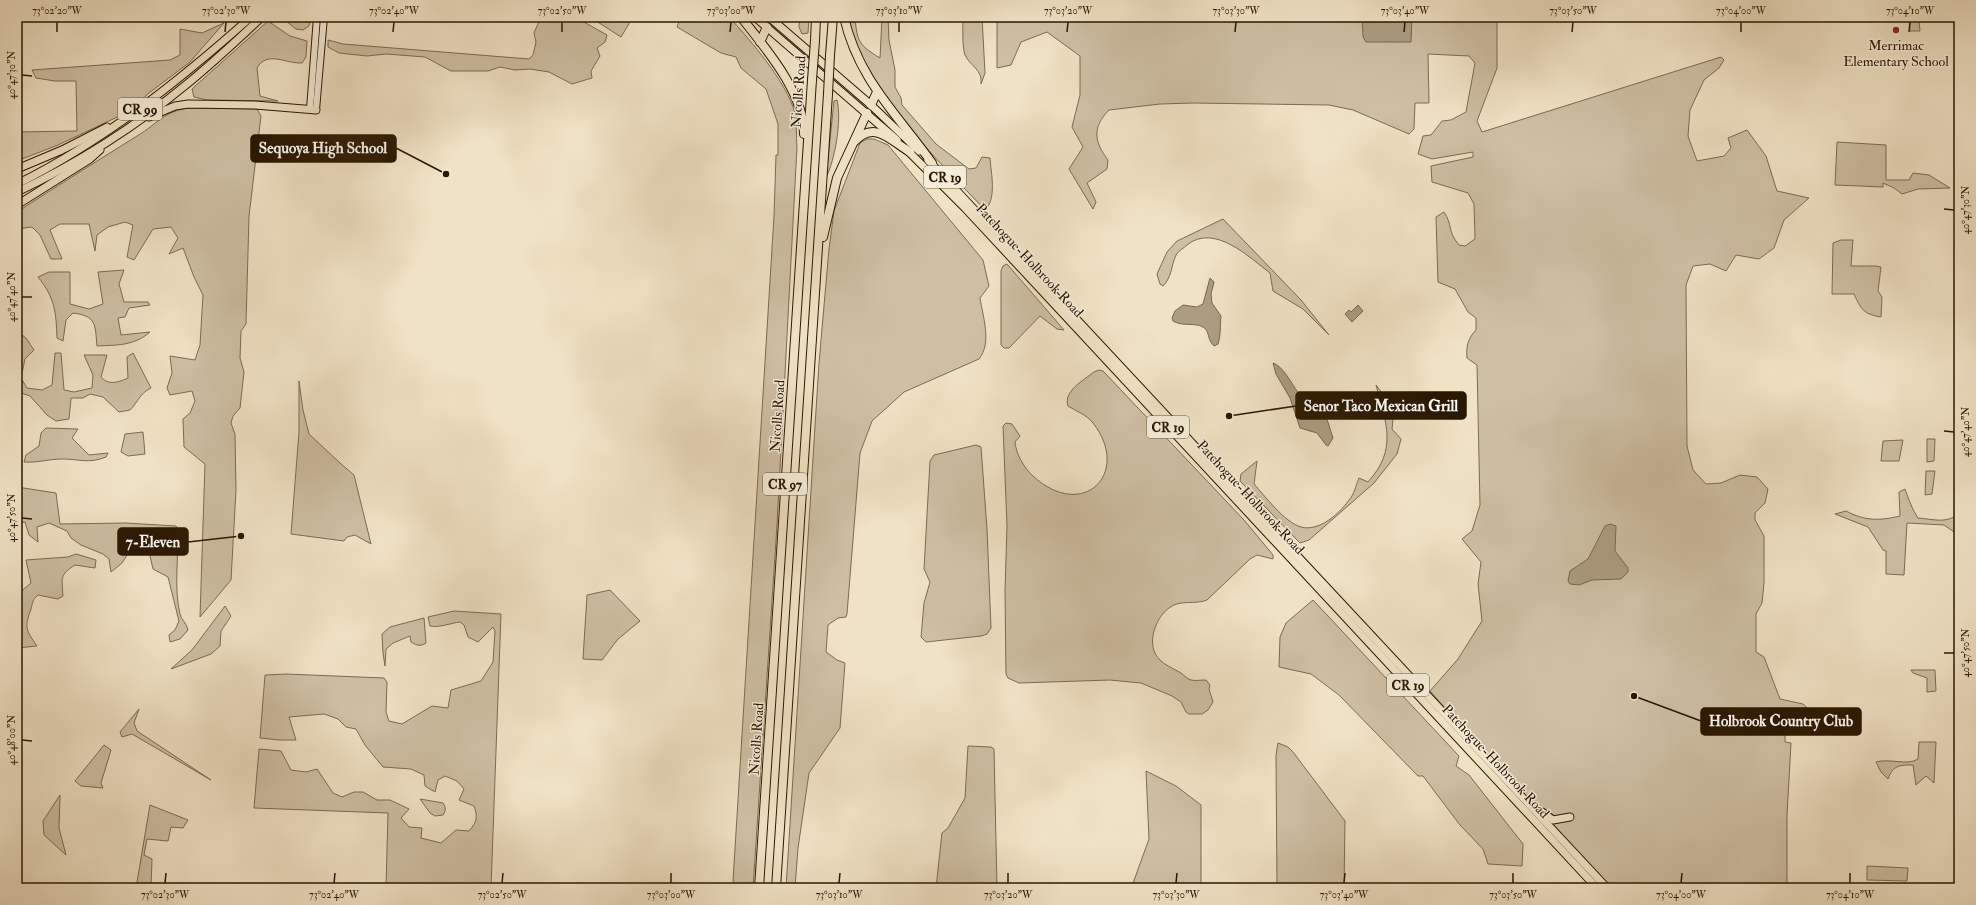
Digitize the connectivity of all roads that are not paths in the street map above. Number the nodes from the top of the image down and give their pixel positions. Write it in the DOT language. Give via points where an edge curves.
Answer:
graph roads {
  1 [pos="251,17"];
  2 [pos="262,17"];
  3 [pos="317,17"];
  4 [pos="324,17"];
  5 [pos="741,17"];
  6 [pos="755,17"];
  7 [pos="816,17"];
  8 [pos="833,17"];
  9 [pos="844,17"];
  10 [pos="771,18"];
  11 [pos="767,27"];
  12 [pos="760,42"];
  13 [pos="877,92"];
  14 [pos="871,105"];
  15 [pos="313,109"];
  16 [pos="867,113"];
  17 [pos="132,115"];
  18 [pos="131,126"];
  19 [pos="109,141"];
  20 [pos="852,144"];
  21 [pos="910,152"];
  22 [pos="932,164"];
  23 [pos="17,169"];
  24 [pos="17,184"];
  25 [pos="805,188"];
  26 [pos="17,192"];
  27 [pos="17,205"];
  28 [pos="815,287"];
  29 [pos="1527,802"];
  30 [pos="1570,817"];
  31 [pos="759,888"];
  32 [pos="776,888"];
  33 [pos="1597,888"];
  34 [pos="1607,888"];
  1 -- 17 [label="main road, CR 99" via="194,68"];
  2 -- 18 [label="main road, CR 99" via="201,73"];
  3 -- 15 [label="main road"];
  4 -- 15 [label="main road"];
  5 -- 12 [label="highway"];
  6 -- 11 [label="main road, Patchogue-Holbrook Road / CR 19"];
  7 -- 25 [label="highway, Nicolls Road / CR 97, bridge"];
  8 -- 28 [label="highway, CR 97, bridge"];
  9 -- 13 [label="highway" via="854,52"];
  10 -- 11 [label="main road"];
  10 -- 14 [label="main road, Patchogue-Holbrook Road / CR 19"];
  11 -- 12 [label="highway"];
  11 -- 16 [label="main road, Patchogue-Holbrook Road / CR 19"];
  12 -- 25 [label="highway" via="798,100 803,122"];
  13 -- 14 [label="highway"];
  13 -- 22 [label="highway"];
  14 -- 16 [label="main road"];
  14 -- 22 [label="main road, Patchogue-Holbrook Road / CR 19"];
  15 -- 18 [label="main road" via="249,104 183,104"];
  16 -- 20 [label="highway"];
  16 -- 21 [label="main road, Patchogue-Holbrook Road / CR 19"];
  17 -- 23 [label="main road"];
  17 -- 24 [label="main road, CR 99" via="82,148"];
  18 -- 19 [label="main road, CR 99"];
  19 -- 26 [label="main road, CR 99"];
  19 -- 27 [label="main road" via="90,159"];
  20 -- 21 [label="highway" via="863,133 873,131 885,135"];
  20 -- 28 [label="highway" via="841,167 829,206"];
  21 -- 33 [label="main road, Patchogue-Holbrook Road / CR 19"];
  22 -- 29 [label="main road, Patchogue-Holbrook Road / CR 19"];
  25 -- 31 [label="highway, Nicolls Road / CR 97"];
  28 -- 32 [label="highway, CR 97"];
  29 -- 30 [label="main road" via="1550,819"];
  29 -- 34 [label="main road, Patchogue-Holbrook Road / CR 19"];
}
